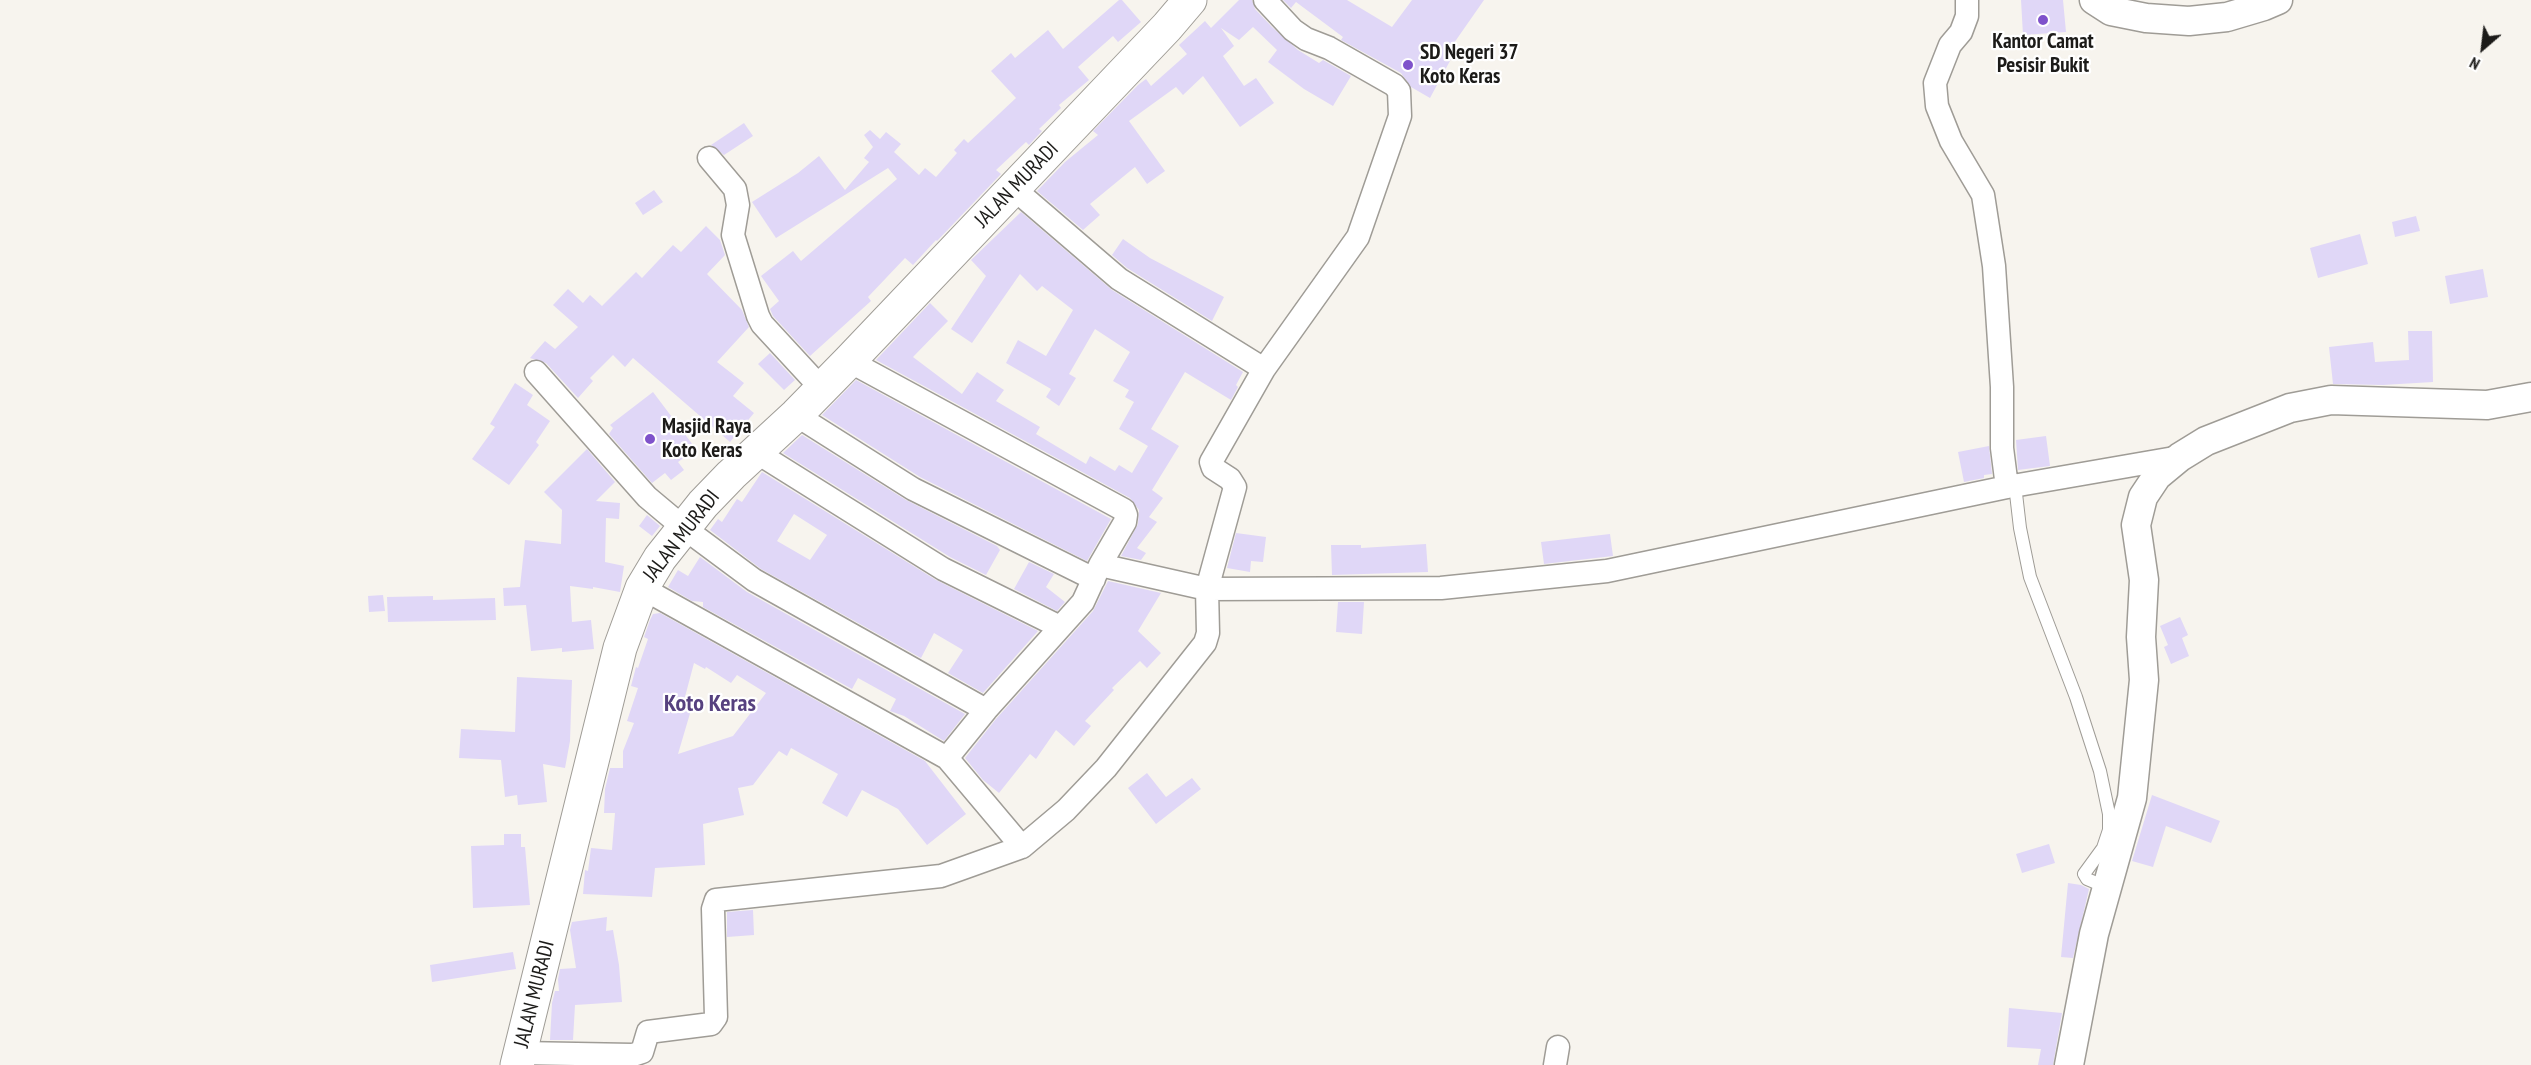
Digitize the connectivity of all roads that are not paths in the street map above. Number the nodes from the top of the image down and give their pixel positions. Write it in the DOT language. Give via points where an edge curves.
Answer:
graph roads {
  1 [pos="1190,0"];
  2 [pos="1265,0"];
  3 [pos="1967,0"];
  4 [pos="2094,0"];
  5 [pos="2278,0"];
  6 [pos="709,159"];
  7 [pos="1013,188"];
  8 [pos="849,361"];
  9 [pos="1264,369"];
  10 [pos="536,372"];
  11 [pos="822,389"];
  12 [pos="2531,397"];
  13 [pos="796,415"];
  14 [pos="756,452"];
  15 [pos="2180,457"];
  16 [pos="2011,486"];
  17 [pos="684,528"];
  18 [pos="1097,572"];
  19 [pos="642,588"];
  20 [pos="1207,589"];
  21 [pos="1060,627"];
  22 [pos="986,710"];
  23 [pos="947,758"];
  24 [pos="1022,847"];
  25 [pos="2106,887"];
  26 [pos="519,1059"];
  27 [pos="2069,1065"];
  1 -- 7 [label="highway, JALAN MURADI"];
  2 -- 9 [label="street" via="1305,39 1394,84 1399,91 1400,116 1358,237"];
  3 -- 16 [label="street" via="1962,33 1950,45 1935,83 1937,106 1951,141 1983,195 1994,266 2002,448"];
  4 -- 5 [label="street" via="2111,11 2188,21 2227,17"];
  6 -- 11 [label="street" via="738,198 733,235 758,316"];
  7 -- 8 [label="highway, JALAN MURADI"];
  7 -- 9 [label="street" via="1119,279"];
  8 -- 11 [label="highway, JALAN MURADI"];
  8 -- 18 [label="street" via="1124,510 1125,522"];
  9 -- 20 [label="street" via="1211,462 1234,487"];
  10 -- 17 [label="street" via="647,497"];
  11 -- 13 [label="highway, JALAN MURADI"];
  12 -- 15 [label="street" via="2487,405 2331,399 2262,418 2206,441"];
  13 -- 14 [label="highway, JALAN MURADI"];
  13 -- 18 [label="street" via="913,489"];
  14 -- 17 [label="highway, JALAN MURADI"];
  14 -- 21 [label="street" via="943,569"];
  15 -- 16 [label="street"];
  15 -- 25 [label="street" via="2157,476 2143,497 2136,525 2144,580 2144,680 2138,756 2132,798"];
  16 -- 20 [label="street" via="1607,571 1441,588"];
  16 -- 25 [label="lane" via="2030,577 2100,771 2109,831 2103,848 2084,874"];
  17 -- 19 [label="highway, JALAN MURADI"];
  17 -- 22 [label="street" via="754,580"];
  18 -- 20 [label="street"];
  18 -- 21 [label="street" via="1083,602"];
  19 -- 23 [label="street"];
  19 -- 26 [label="highway, JALAN MURADI" via="620,648"];
  20 -- 24 [label="street" via="1205,643 1106,768 1066,810"];
  21 -- 22 [label="street"];
  22 -- 23 [label="street"];
  23 -- 24 [label="street"];
  24 -- 26 [label="street" via="940,876 716,900 712,909 716,1017 711,1024 647,1033 642,1052 633,1055"];
  25 -- 27 [label="street"];
}
